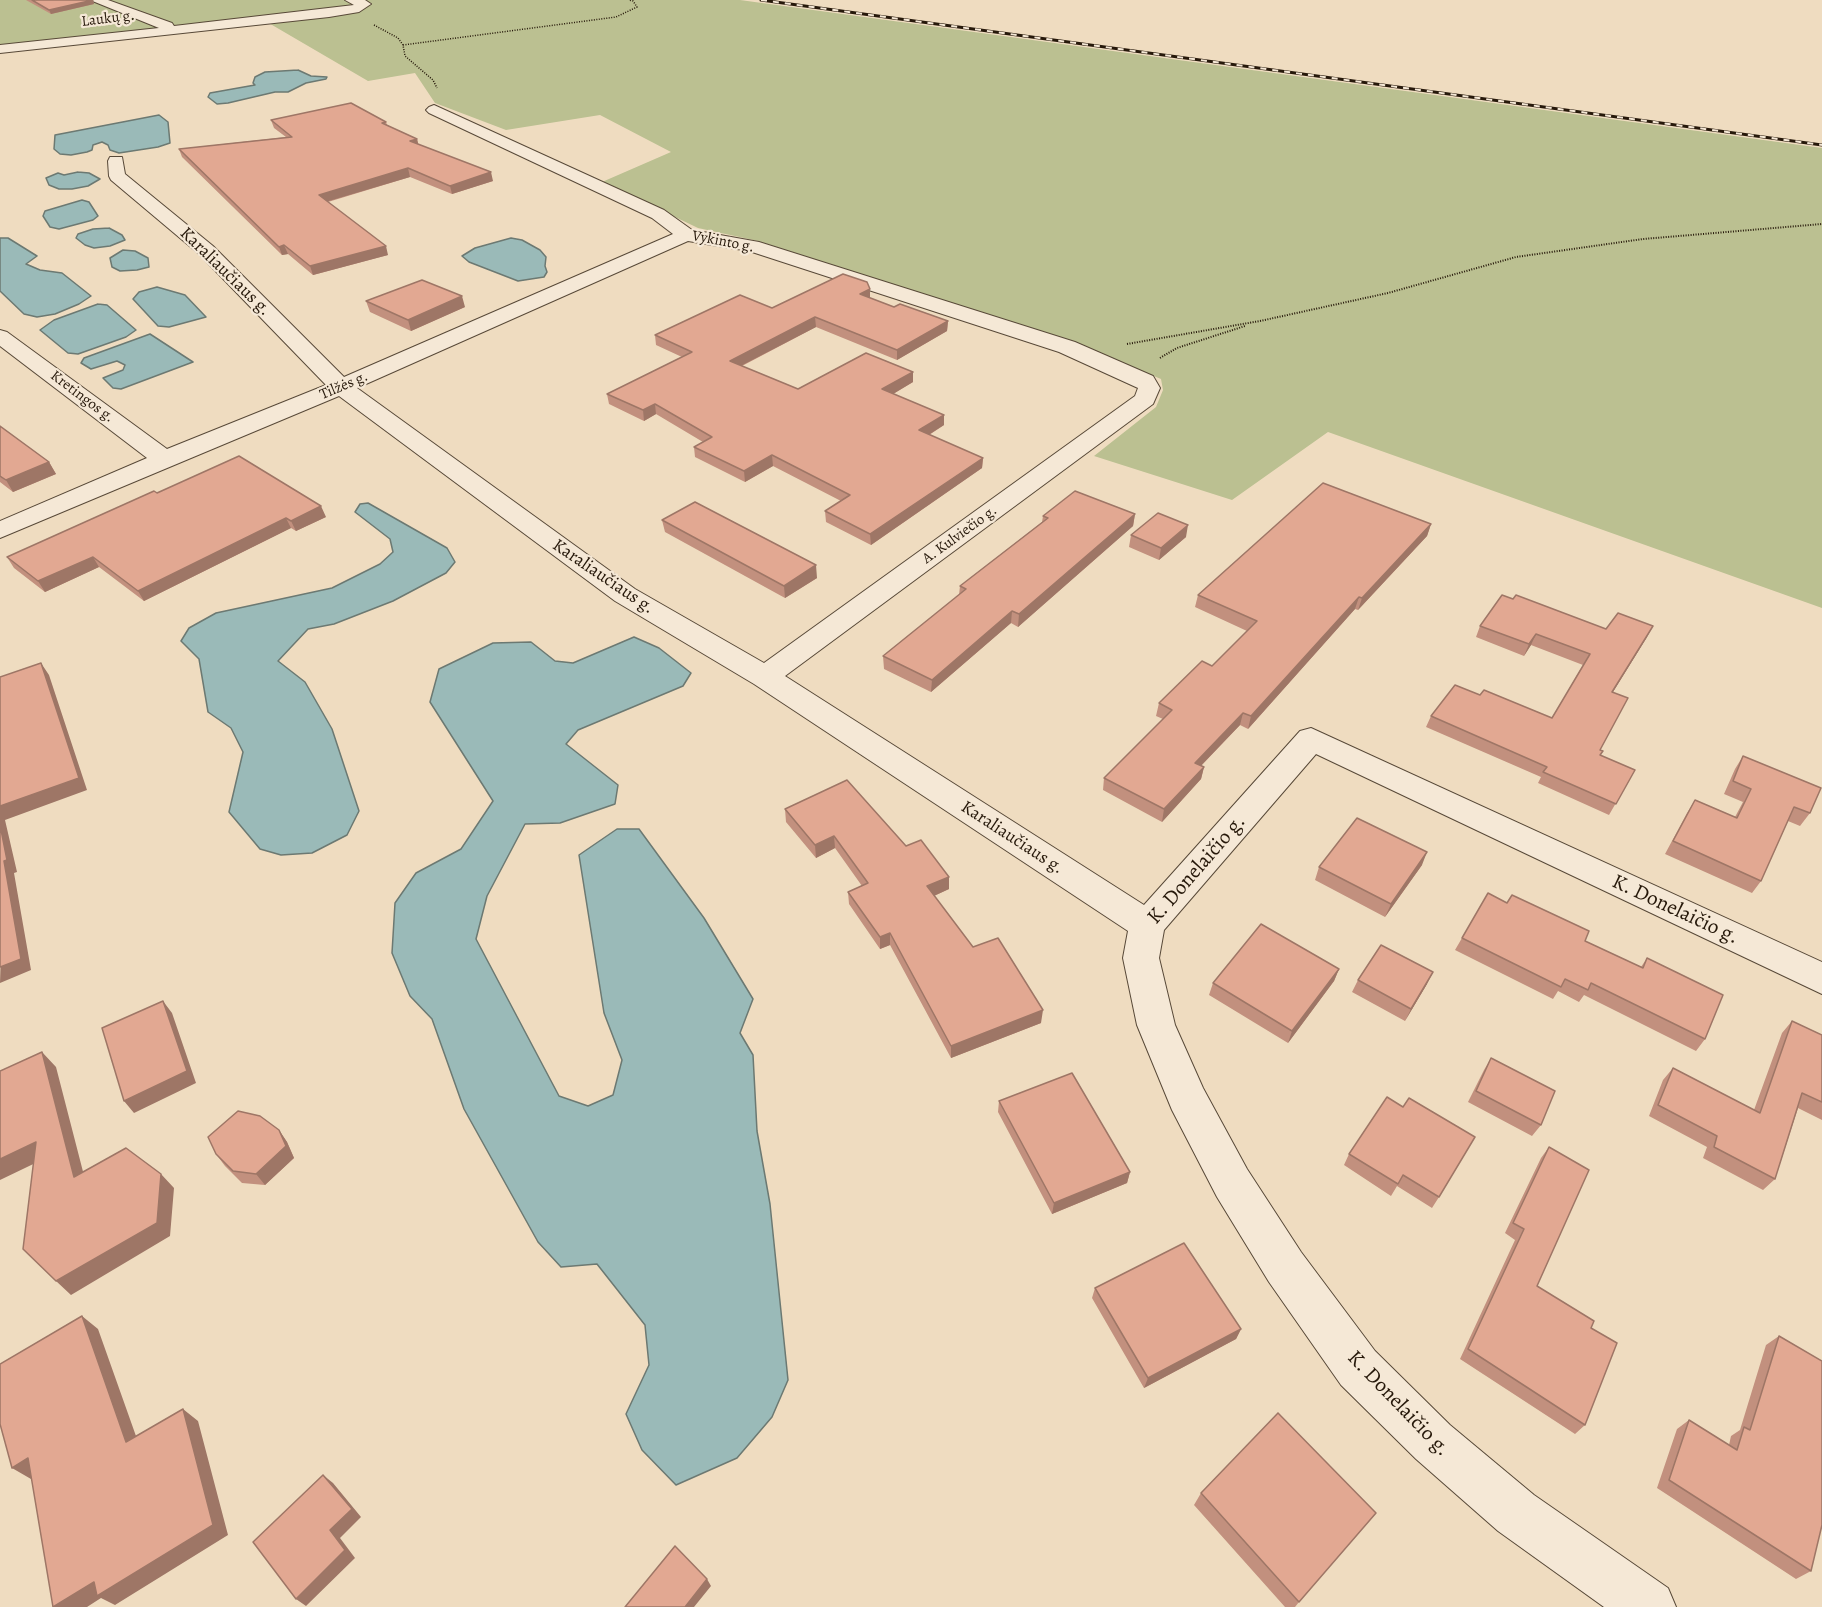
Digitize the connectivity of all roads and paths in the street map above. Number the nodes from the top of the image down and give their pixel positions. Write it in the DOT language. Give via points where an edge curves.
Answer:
graph roads {
  1 [pos="96,0"];
  2 [pos="629,0"];
  3 [pos="357,3"];
  4 [pos="329,13"];
  5 [pos="175,28"];
  6 [pos="404,45"];
  7 [pos="0,49"];
  8 [pos="434,110"];
  9 [pos="116,161"];
  10 [pos="1822,224"];
  11 [pos="686,235"];
  12 [pos="1260,321"];
  13 [pos="0,336"];
  14 [pos="1067,347"];
  15 [pos="1147,384"];
  16 [pos="341,387"];
  17 [pos="164,459"];
  18 [pos="0,530"];
  19 [pos="765,677"];
  20 [pos="1147,925"];
  21 [pos="1822,979"];
  22 [pos="1649,1607"];
  1 -- 5 [label="street"];
  2 -- 6 [label="path" via="637,7 616,17"];
  3 -- 4 [label="street, Laukų g."];
  4 -- 5 [label="street, Laukų g."];
  4 -- 6 [label="path" via="386,30"];
  5 -- 7 [label="street, Laukų g."];
  6 -- 8 [label="path" via="405,56 433,80 440,95 443,103"];
  8 -- 11 [label="street, Vykinto g." via="658,214"];
  9 -- 16 [label="street, Karaliaučiaus g." via="117,176 206,250"];
  10 -- 12 [label="path" via="1643,239 1516,257 1388,293"];
  11 -- 14 [label="street, Vykinto g." via="752,246"];
  11 -- 16 [label="street, Tilžės g."];
  12 -- 14 [label="path" via="1147,342"];
  12 -- 15 [label="path" via="1176,348 1150,369"];
  13 -- 17 [label="street, Kretingos g."];
  14 -- 15 [label="street, Vykinto g."];
  15 -- 19 [label="street, A. Kulviečio g." via="1145,399"];
  16 -- 17 [label="street, Tilžės g."];
  16 -- 19 [label="street, Karaliaučiaus g." via="625,595"];
  17 -- 18 [label="street, Tilžės g."];
  19 -- 20 [label="street, Karaliaučiaus g."];
  20 -- 21 [label="street, K. Donelaičio g." via="1311,739"];
  20 -- 22 [label="street, K. Donelaičio g." via="1141,958 1156,1025 1186,1096 1232,1183 1279,1258 1358,1368 1433,1442 1516,1513"];
}
